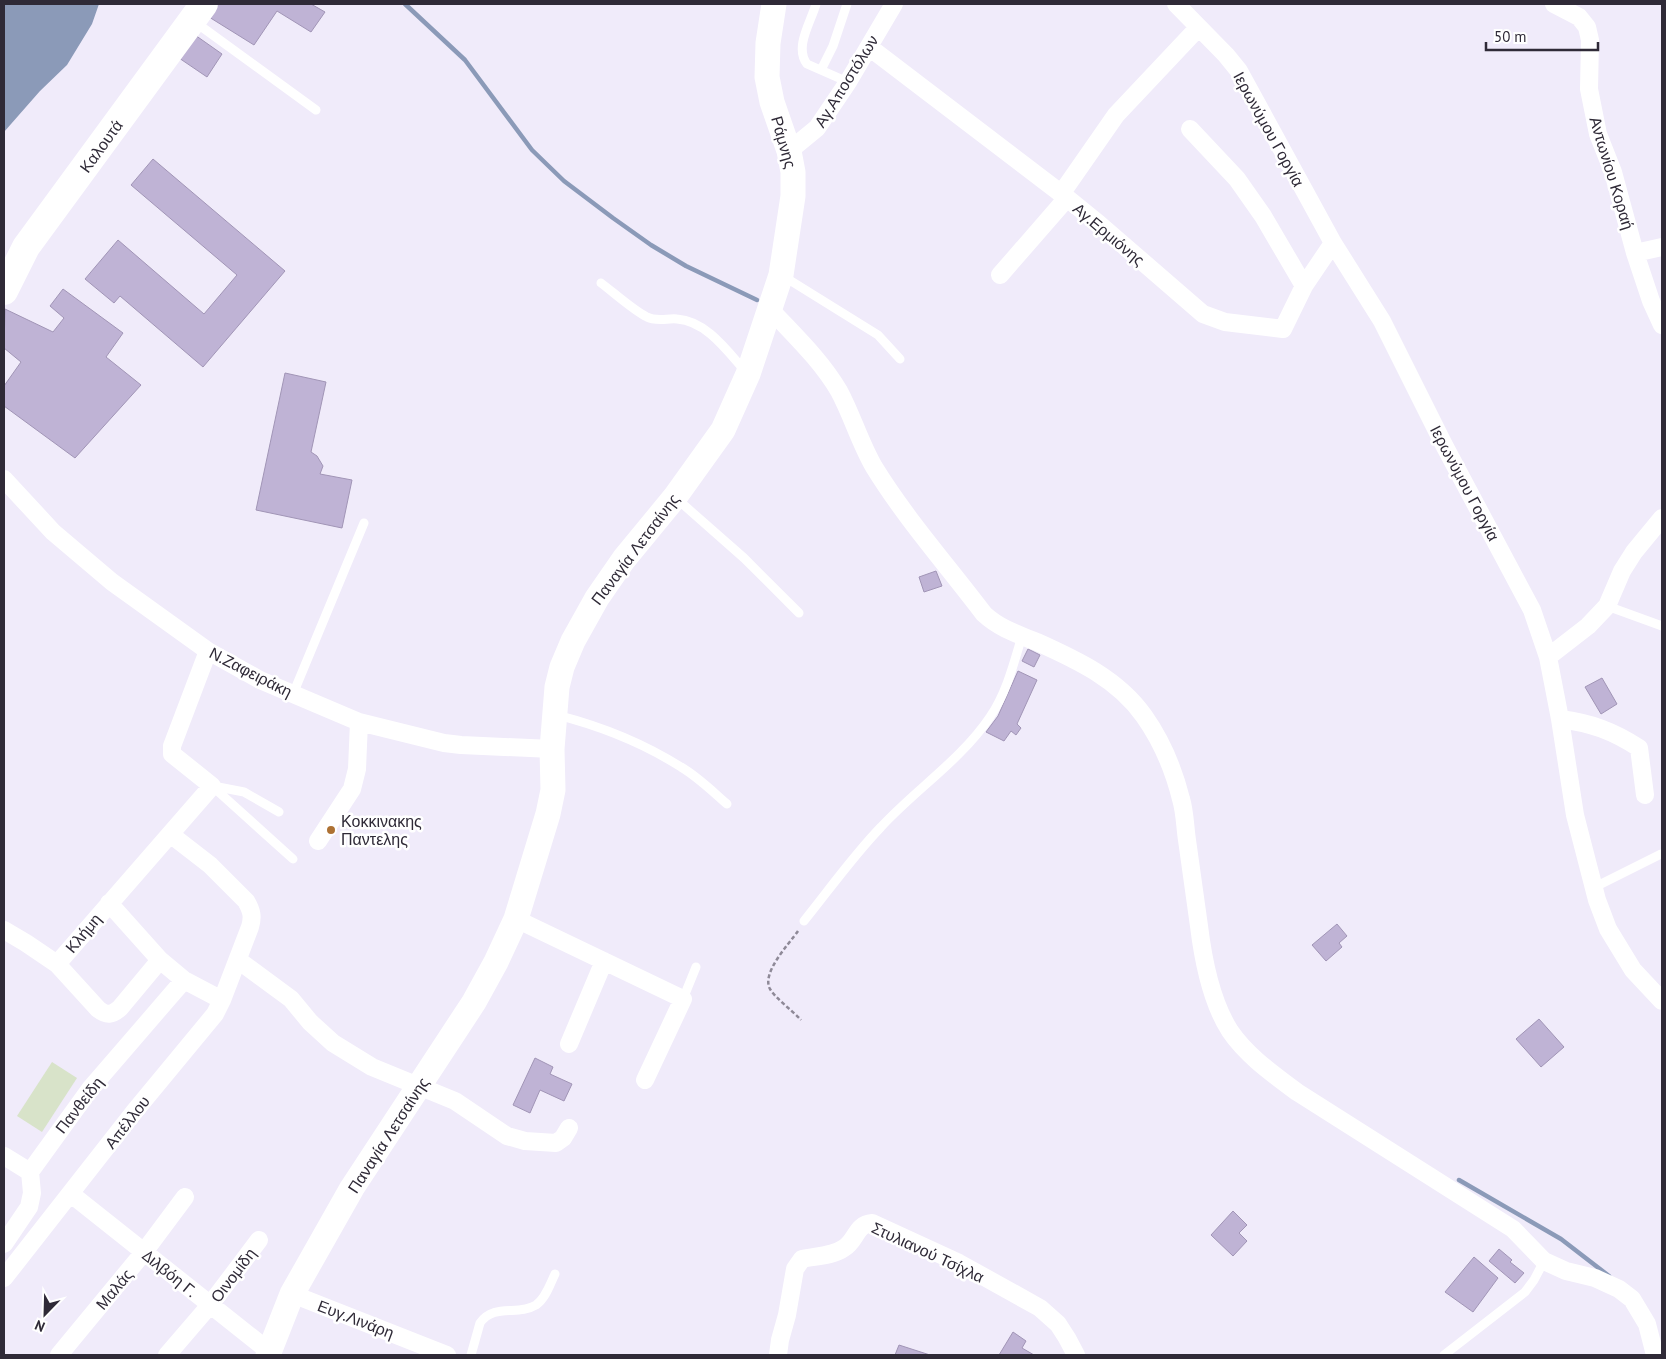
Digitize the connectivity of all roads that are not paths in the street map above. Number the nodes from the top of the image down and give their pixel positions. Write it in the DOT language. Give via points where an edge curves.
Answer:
graph roads {
  1 [pos="774,4"];
  2 [pos="816,4"];
  3 [pos="847,4"];
  4 [pos="894,4"];
  5 [pos="1176,4"];
  6 [pos="1554,4"];
  7 [pos="198,12"];
  8 [pos="1198,28"];
  9 [pos="869,47"];
  10 [pos="821,70"];
  11 [pos="848,82"];
  12 [pos="316,110"];
  13 [pos="1190,129"];
  14 [pos="789,150"];
  15 [pos="1064,196"];
  16 [pos="1333,243"];
  17 [pos="1662,247"];
  18 [pos="1635,253"];
  19 [pos="781,275"];
  20 [pos="1000,275"];
  21 [pos="601,283"];
  22 [pos="1304,286"];
  23 [pos="4,290"];
  24 [pos="770,309"];
  25 [pos="1662,325"];
  26 [pos="900,359"];
  27 [pos="748,374"];
  28 [pos="4,479"];
  29 [pos="675,497"];
  30 [pos="1662,518"];
  31 [pos="364,523"];
  32 [pos="1607,606"];
  33 [pos="799,613"];
  34 [pos="1662,626"];
  35 [pos="1022,636"];
  36 [pos="208,651"];
  37 [pos="1548,657"];
  38 [pos="293,694"];
  39 [pos="554,714"];
  40 [pos="1560,719"];
  41 [pos="359,722"];
  42 [pos="552,749"];
  43 [pos="212,786"];
  44 [pos="1646,794"];
  45 [pos="726,804"];
  46 [pos="279,812"];
  47 [pos="170,834"];
  48 [pos="318,841"];
  49 [pos="1661,854"];
  50 [pos="292,860"];
  51 [pos="1594,888"];
  52 [pos="109,903"];
  53 [pos="516,919"];
  54 [pos="804,921"];
  55 [pos="4,930"];
  56 [pos="160,960"];
  57 [pos="238,960"];
  58 [pos="604,961"];
  59 [pos="57,964"];
  60 [pos="696,967"];
  61 [pos="184,980"];
  62 [pos="1661,998"];
  63 [pos="683,999"];
  64 [pos="222,1000"];
  65 [pos="569,1044"];
  66 [pos="645,1080"];
  67 [pos="420,1086"];
  68 [pos="569,1128"];
  69 [pos="4,1156"];
  70 [pos="30,1172"];
  71 [pos="71,1194"];
  72 [pos="185,1197"];
  73 [pos="260,1240"];
  74 [pos="4,1244"];
  75 [pos="144,1252"];
  76 [pos="1544,1261"];
  77 [pos="555,1274"];
  78 [pos="4,1278"];
  79 [pos="292,1294"];
  80 [pos="210,1304"];
  81 [pos="269,1354"];
  82 [pos="60,1355"];
  83 [pos="167,1355"];
  84 [pos="448,1355"];
  85 [pos="470,1355"];
  86 [pos="778,1355"];
  87 [pos="1076,1355"];
  88 [pos="1444,1355"];
  89 [pos="1655,1355"];
  1 -- 14 [label="main road, Ράμνης" via="767,77"];
  2 -- 10 [label="lane" via="801,50 807,64"];
  3 -- 10 [label="lane"];
  4 -- 9 [label="street, Αγ.Αποστόλων"];
  5 -- 8 [label="street, Ιερωνύμου Γοργία"];
  6 -- 18 [label="street, Αντωνίου Κοραή" via="1580,17 1587,27 1590,40 1589,90 1598,134 1613,172"];
  7 -- 12 [label="lane"];
  7 -- 23 [label="main road, Καλουτά" via="26,247"];
  8 -- 15 [label="street" via="1116,115"];
  8 -- 16 [label="street, Ιερωνύμου Γοργία" via="1239,71"];
  9 -- 11 [label="street, Αγ.Αποστόλων"];
  9 -- 15 [label="street, Αγ.Ερμιόνης"];
  10 -- 11 [label="lane"];
  11 -- 14 [label="street, Αγ.Αποστόλων" via="817,128"];
  13 -- 22 [label="street" via="1237,179"];
  14 -- 19 [label="main road, Ράμνης" via="793,196"];
  15 -- 20 [label="street"];
  15 -- 22 [label="street, Αγ.Ερμιόνης" via="1203,314 1225,322 1284,329"];
  16 -- 22 [label="street, Αγ.Ερμιόνης"];
  16 -- 37 [label="street, Ιερωνύμου Γοργία" via="1382,321 1532,610"];
  17 -- 18 [label="street"];
  18 -- 25 [label="street, Αντωνίου Κοραή"];
  19 -- 24 [label="main road, Ράμνης"];
  19 -- 26 [label="lane" via="878,335"];
  21 -- 27 [label="lane" via="647,318 678,318 705,330"];
  24 -- 27 [label="main road, Παναγία Λετσαίνης"];
  24 -- 35 [label="street" via="818,361 838,390 873,465 930,545 984,614 998,625"];
  27 -- 29 [label="main road, Παναγία Λετσαίνης" via="722,430"];
  28 -- 36 [label="street, Ν.Ζαφειράκη" via="80,556"];
  29 -- 33 [label="lane" via="744,558"];
  29 -- 39 [label="main road, Παναγία Λετσαίνης" via="624,559 584,622 562,667"];
  30 -- 32 [label="street" via="1622,571"];
  31 -- 38 [label="lane"];
  32 -- 34 [label="lane"];
  32 -- 37 [label="street" via="1588,626"];
  35 -- 54 [label="lane" via="991,716 959,756 881,827"];
  35 -- 76 [label="street" via="1067,656 1114,683 1145,718 1158,740 1182,801 1205,964 1222,1016 1239,1042 1256,1060 1297,1092 1513,1229"];
  36 -- 38 [label="street, Ν.Ζαφειράκη"];
  36 -- 43 [label="street" via="172,746 172,754"];
  37 -- 40 [label="street, Ιερωνύμου Γοργία"];
  38 -- 41 [label="street, Ν.Ζαφειράκη"];
  39 -- 42 [label="main road, Παναγία Λετσαίνης"];
  39 -- 45 [label="lane" via="634,742 681,767"];
  40 -- 44 [label="street" via="1597,726 1639,748"];
  40 -- 51 [label="street, Ιερωνύμου Γοργία" via="1575,815"];
  41 -- 42 [label="street, Ν.Ζαφειράκη" via="461,745"];
  41 -- 48 [label="street" via="357,769 352,789"];
  42 -- 53 [label="main road, Παναγία Λετσαίνης" via="553,790 548,814"];
  43 -- 46 [label="lane" via="244,792"];
  43 -- 47 [label="street, Κλήμη"];
  43 -- 50 [label="lane"];
  47 -- 52 [label="street, Κλήμη"];
  47 -- 57 [label="street, Απέλλου" via="210,865 251,909 250,928"];
  49 -- 51 [label="lane"];
  51 -- 62 [label="street, Ιερωνύμου Γοργία" via="1608,929 1633,970"];
  52 -- 56 [label="street"];
  52 -- 59 [label="street, Κλήμη"];
  53 -- 58 [label="street"];
  53 -- 67 [label="main road, Παναγία Λετσαίνης" via="474,1002"];
  55 -- 59 [label="street"];
  56 -- 59 [label="street" via="113,1014 103,1013"];
  56 -- 61 [label="street"];
  57 -- 64 [label="street, Απέλλου"];
  57 -- 67 [label="street" via="291,999 333,1043 372,1068"];
  58 -- 63 [label="street"];
  58 -- 65 [label="street"];
  60 -- 63 [label="lane"];
  61 -- 64 [label="street"];
  61 -- 70 [label="street, Πανθείδη" via="90,1089"];
  63 -- 66 [label="street"];
  64 -- 71 [label="street, Απέλλου" via="215,1014"];
  67 -- 68 [label="street" via="455,1101 506,1136 556,1143"];
  67 -- 79 [label="main road, Παναγία Λετσαίνης" via="352,1188"];
  69 -- 70 [label="street"];
  70 -- 74 [label="street" via="32,1193 29,1207"];
  71 -- 75 [label="street, Διλβόη Γ."];
  71 -- 78 [label="street, Απέλλου"];
  72 -- 75 [label="street, Μαλάς"];
  73 -- 80 [label="street, Οινομίδη"];
  75 -- 80 [label="street, Διλβόη Γ."];
  75 -- 82 [label="street, Μαλάς"];
  76 -- 88 [label="lane" via="1526,1292"];
  76 -- 89 [label="street" via="1595,1278 1632,1299 1647,1324"];
  77 -- 85 [label="lane" via="537,1304 496,1311 483,1318"];
  79 -- 81 [label="main road, Παναγία Λετσαίνης"];
  79 -- 84 [label="street, Ευγ.Λινάρη"];
  80 -- 81 [label="street, Διλβόη Γ."];
  80 -- 83 [label="street, Οινομίδη"];
  86 -- 87 [label="street, Στυλιανού Τσίχλα" via="798,1263 802,1259 839,1251 846,1247 860,1227 872,1222 959,1263 1040,1308 1058,1324"];
}
